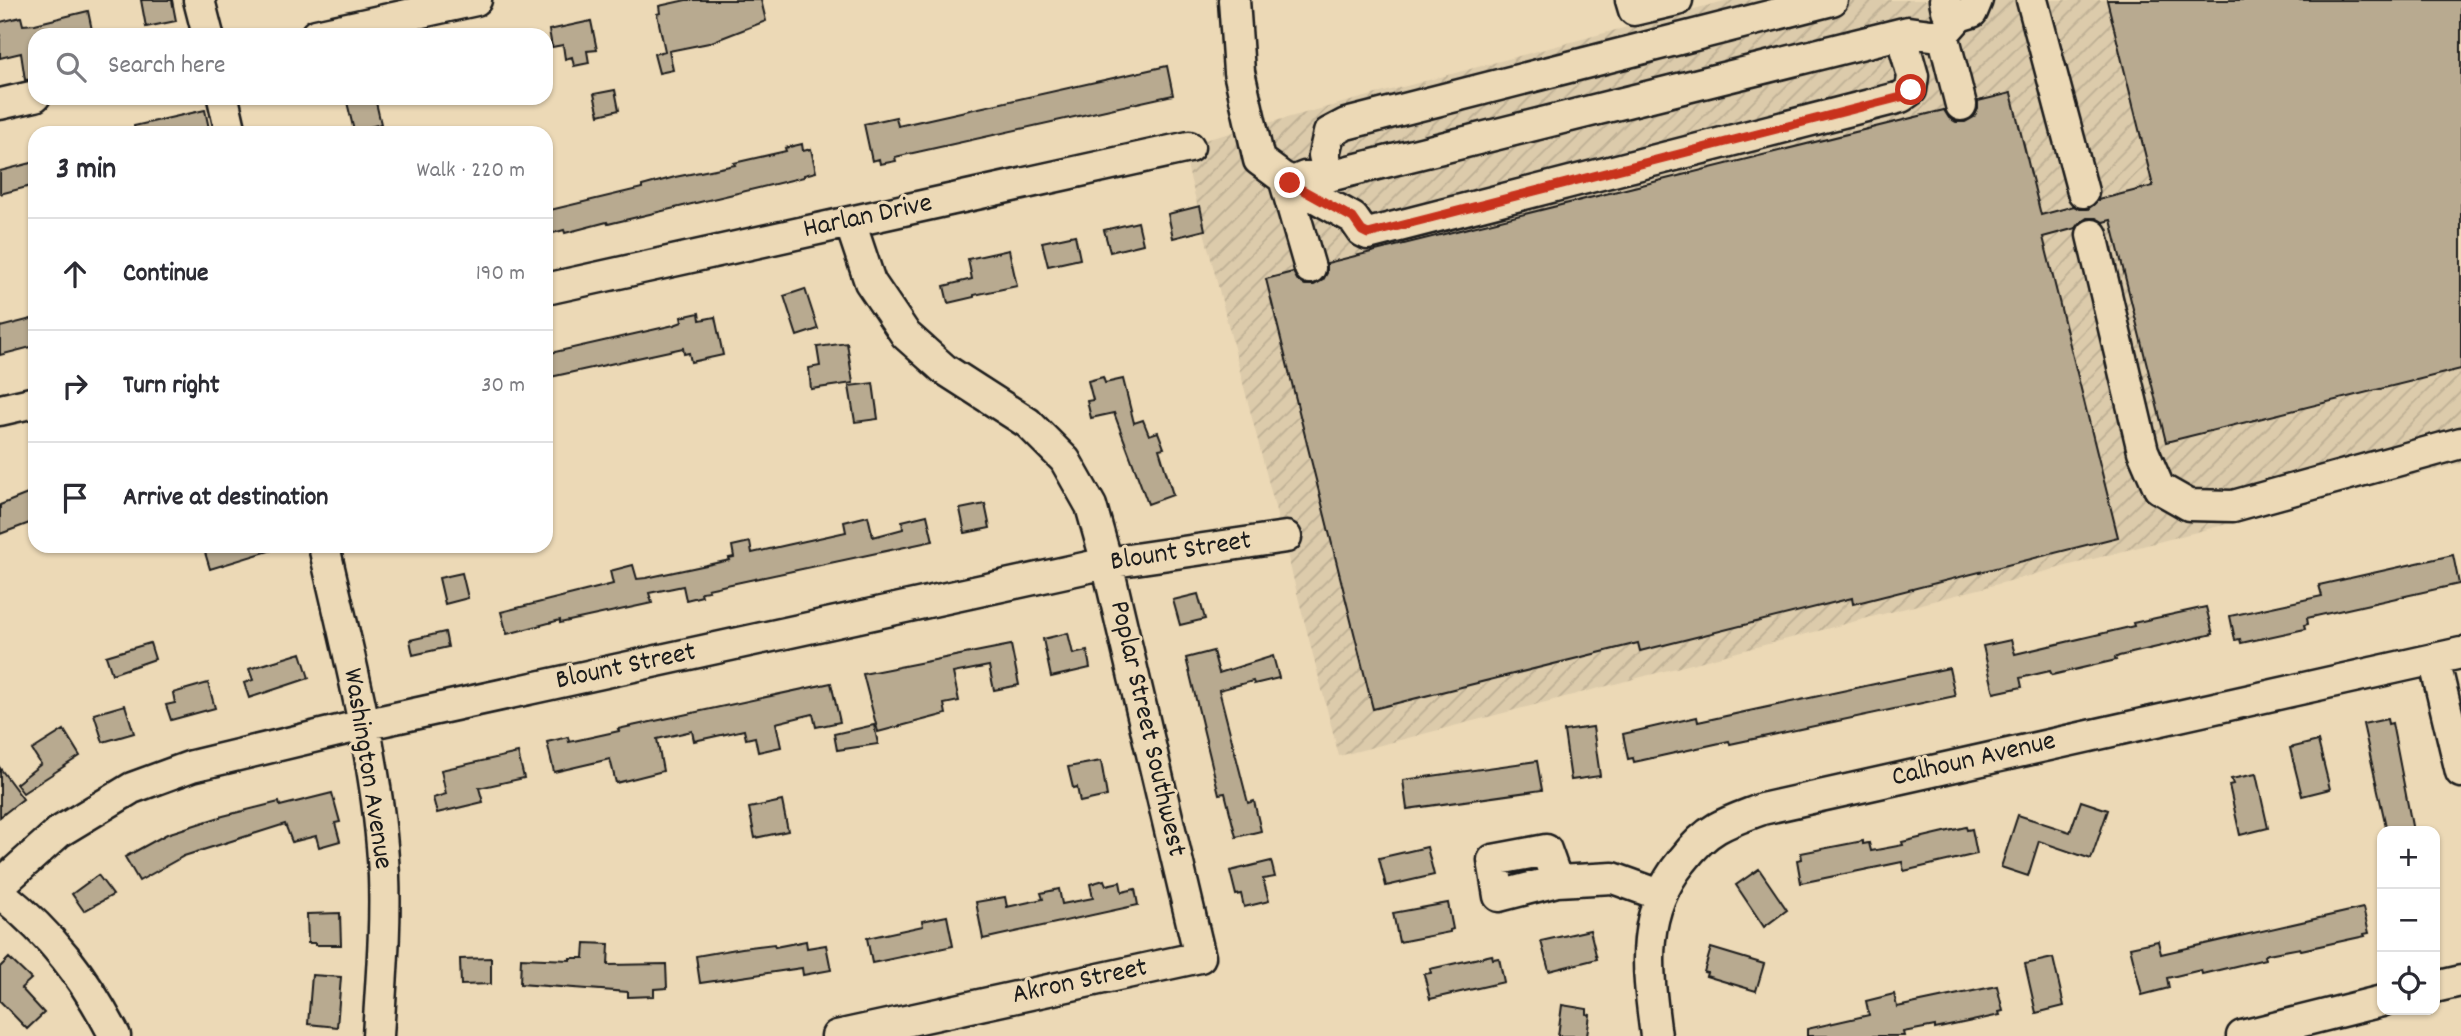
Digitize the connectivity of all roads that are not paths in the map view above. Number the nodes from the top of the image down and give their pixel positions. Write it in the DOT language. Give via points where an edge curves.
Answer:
graph roads {
  1 [pos="200,0"];
  2 [pos="476,0"];
  3 [pos="1234,0"];
  4 [pos="1631,0"];
  5 [pos="1677,0"];
  6 [pos="1832,0"];
  7 [pos="2032,0"];
  8 [pos="1956,12"];
  9 [pos="206,28"];
  10 [pos="348,28"];
  11 [pos="1901,34"];
  12 [pos="28,98"];
  13 [pos="0,104"];
  14 [pos="225,105"];
  15 [pos="1961,105"];
  16 [pos="229,126"];
  17 [pos="1189,147"];
  18 [pos="1359,168"];
  19 [pos="1329,176"];
  20 [pos="1287,181"];
  21 [pos="2083,192"];
  22 [pos="1353,218"];
  23 [pos="850,222"];
  24 [pos="2092,235"];
  25 [pos="1310,268"];
  26 [pos="553,287"];
  27 [pos="28,404"];
  28 [pos="0,410"];
  29 [pos="2461,443"];
  30 [pos="1286,537"];
  31 [pos="326,553"];
  32 [pos="1107,563"];
  33 [pos="2448,656"];
  34 [pos="363,725"];
  35 [pos="2461,772"];
  36 [pos="1557,881"];
  37 [pos="0,885"];
  38 [pos="0,893"];
  39 [pos="1660,895"];
  40 [pos="1200,957"];
  41 [pos="2461,981"];
  42 [pos="2440,986"];
  43 [pos="2377,1002"];
  44 [pos="2247,1035"];
  45 [pos="115,1036"];
  46 [pos="378,1036"];
  47 [pos="837,1036"];
  48 [pos="1656,1036"];
  1 -- 9 [label="street"];
  2 -- 10 [label="street"];
  3 -- 20 [label="street" via="1239,72 1259,160"];
  4 -- 5 [label="street" via="1634,10"];
  6 -- 19 [label="street" via="1346,124 1329,133 1324,155"];
  7 -- 21 [label="street"];
  8 -- 11 [label="street" via="1931,36"];
  8 -- 15 [label="street"];
  11 -- 18 [label="street"];
  11 -- 22 [label="street" via="1913,76 1911,90 1901,97 1368,234"];
  12 -- 13 [label="street"];
  14 -- 16 [label="street"];
  17 -- 23 [label="street, Harlan Drive"];
  18 -- 19 [label="street"];
  18 -- 22 [label="street" via="1349,194"];
  19 -- 20 [label="street"];
  20 -- 22 [label="street"];
  20 -- 25 [label="street"];
  23 -- 26 [label="street, Harlan Drive"];
  23 -- 32 [label="street, Poplar Street Southwest" via="870,282 906,335 944,369 1028,423 1065,460 1091,506"];
  24 -- 29 [label="street" via="2143,452 2159,488 2189,505 2233,506"];
  27 -- 28 [label="street"];
  30 -- 32 [label="street, Blount Street"];
  31 -- 34 [label="street, Washington Avenue"];
  32 -- 34 [label="street, Blount Street"];
  32 -- 40 [label="street, Poplar Street Southwest"];
  33 -- 35 [label="street"];
  33 -- 39 [label="street, Calhoun Avenue" via="1762,809 1717,828 1692,847"];
  34 -- 37 [label="street, Blount Street" via="192,766 132,788 59,832"];
  34 -- 46 [label="street, Washington Avenue" via="384,875"];
  36 -- 39 [label="street" via="1613,878"];
  38 -- 45 [label="street" via="66,956"];
  39 -- 48 [label="street, Calhoun Avenue" via="1649,931 1648,970"];
  40 -- 47 [label="street, Akron Street"];
  41 -- 42 [label="street"];
  43 -- 44 [label="street"];
}
